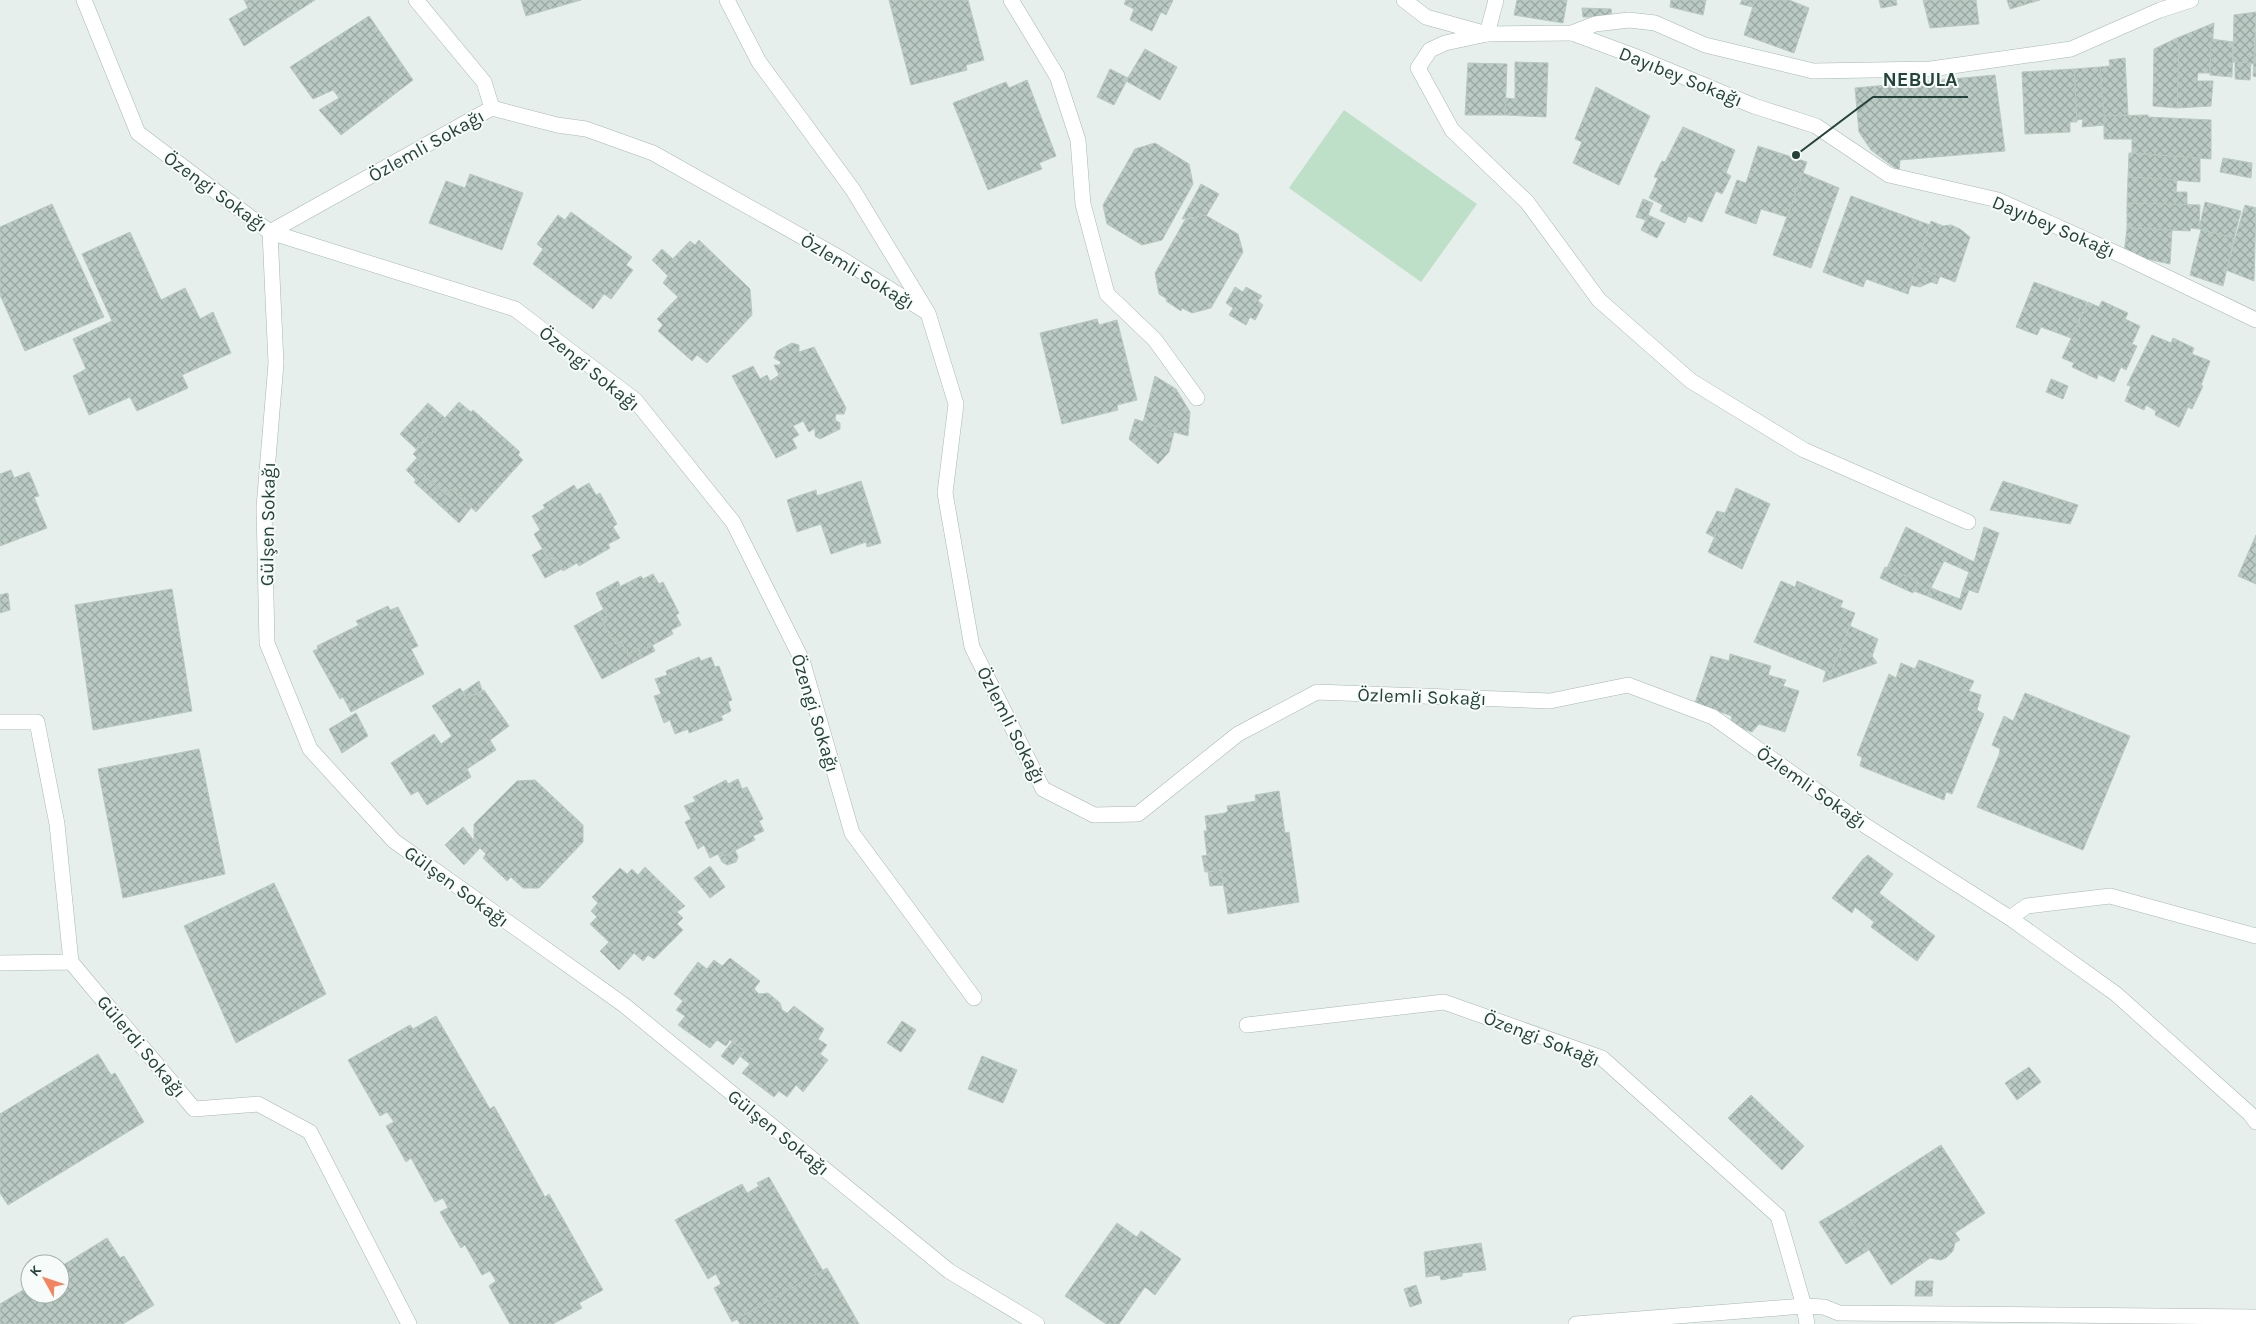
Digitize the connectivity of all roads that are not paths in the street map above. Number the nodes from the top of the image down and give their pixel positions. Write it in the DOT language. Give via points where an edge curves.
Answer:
graph roads {
  1 [pos="84,0"];
  2 [pos="416,0"];
  3 [pos="727,0"];
  4 [pos="1011,0"];
  5 [pos="1404,0"];
  6 [pos="1496,0"];
  7 [pos="2191,0"];
  8 [pos="1572,33"];
  9 [pos="1487,34"];
  10 [pos="492,108"];
  11 [pos="270,232"];
  12 [pos="928,313"];
  13 [pos="2256,320"];
  14 [pos="1196,398"];
  15 [pos="1968,522"];
  16 [pos="0,722"];
  17 [pos="2010,918"];
  18 [pos="2256,936"];
  19 [pos="71,962"];
  20 [pos="0,963"];
  21 [pos="974,998"];
  22 [pos="1247,1025"];
  23 [pos="2256,1122"];
  24 [pos="1804,1306"];
  25 [pos="2256,1317"];
  26 [pos="409,1324"];
  27 [pos="1038,1324"];
  28 [pos="1576,1324"];
  29 [pos="1807,1324"];
  1 -- 11 [label="street, Özengi Sokağı" via="138,133"];
  2 -- 10 [label="street" via="484,82"];
  3 -- 12 [label="street" via="759,62 853,190"];
  4 -- 14 [label="street" via="1057,76 1078,140 1083,204 1107,294 1155,340"];
  5 -- 9 [label="street" via="1426,16"];
  6 -- 9 [label="street"];
  7 -- 8 [label="street" via="2071,49 1930,69 1812,71 1705,45 1655,23 1629,20 1595,24"];
  8 -- 9 [label="street"];
  8 -- 13 [label="street, Dayıbey Sokağı" via="1754,106 1816,126 1889,175 1998,200"];
  9 -- 15 [label="street" via="1445,43 1430,50 1418,68 1452,130 1527,202 1599,300 1691,381 1804,450"];
  10 -- 11 [label="street, Özlemli Sokağı"];
  10 -- 12 [label="street, Özlemli Sokağı" via="586,129 652,153 840,258"];
  11 -- 21 [label="street, Özengi Sokağı" via="515,309 635,400 733,522 802,660 852,833"];
  11 -- 27 [label="street, Gülşen Sokağı" via="276,363 264,507 267,643 310,749 394,841 624,1005 950,1271"];
  12 -- 17 [label="street, Özlemli Sokağı" via="956,404 945,493 972,647 1043,789 1094,815 1138,814 1238,734 1317,692 1550,701 1628,685 1713,717 1866,826"];
  16 -- 19 [label="street" via="37,722 57,824"];
  17 -- 18 [label="street" via="2027,906 2110,896"];
  17 -- 23 [label="street, Özlemli Sokağı" via="2116,994"];
  19 -- 20 [label="street"];
  19 -- 26 [label="street, Gülerdi Sokağı" via="194,1109 258,1104 310,1132"];
  22 -- 24 [label="street, Özengi Sokağı" via="1444,1002 1602,1058 1778,1216"];
  24 -- 25 [label="street" via="1824,1307 1839,1313"];
  24 -- 28 [label="street"];
  24 -- 29 [label="street"];
}
